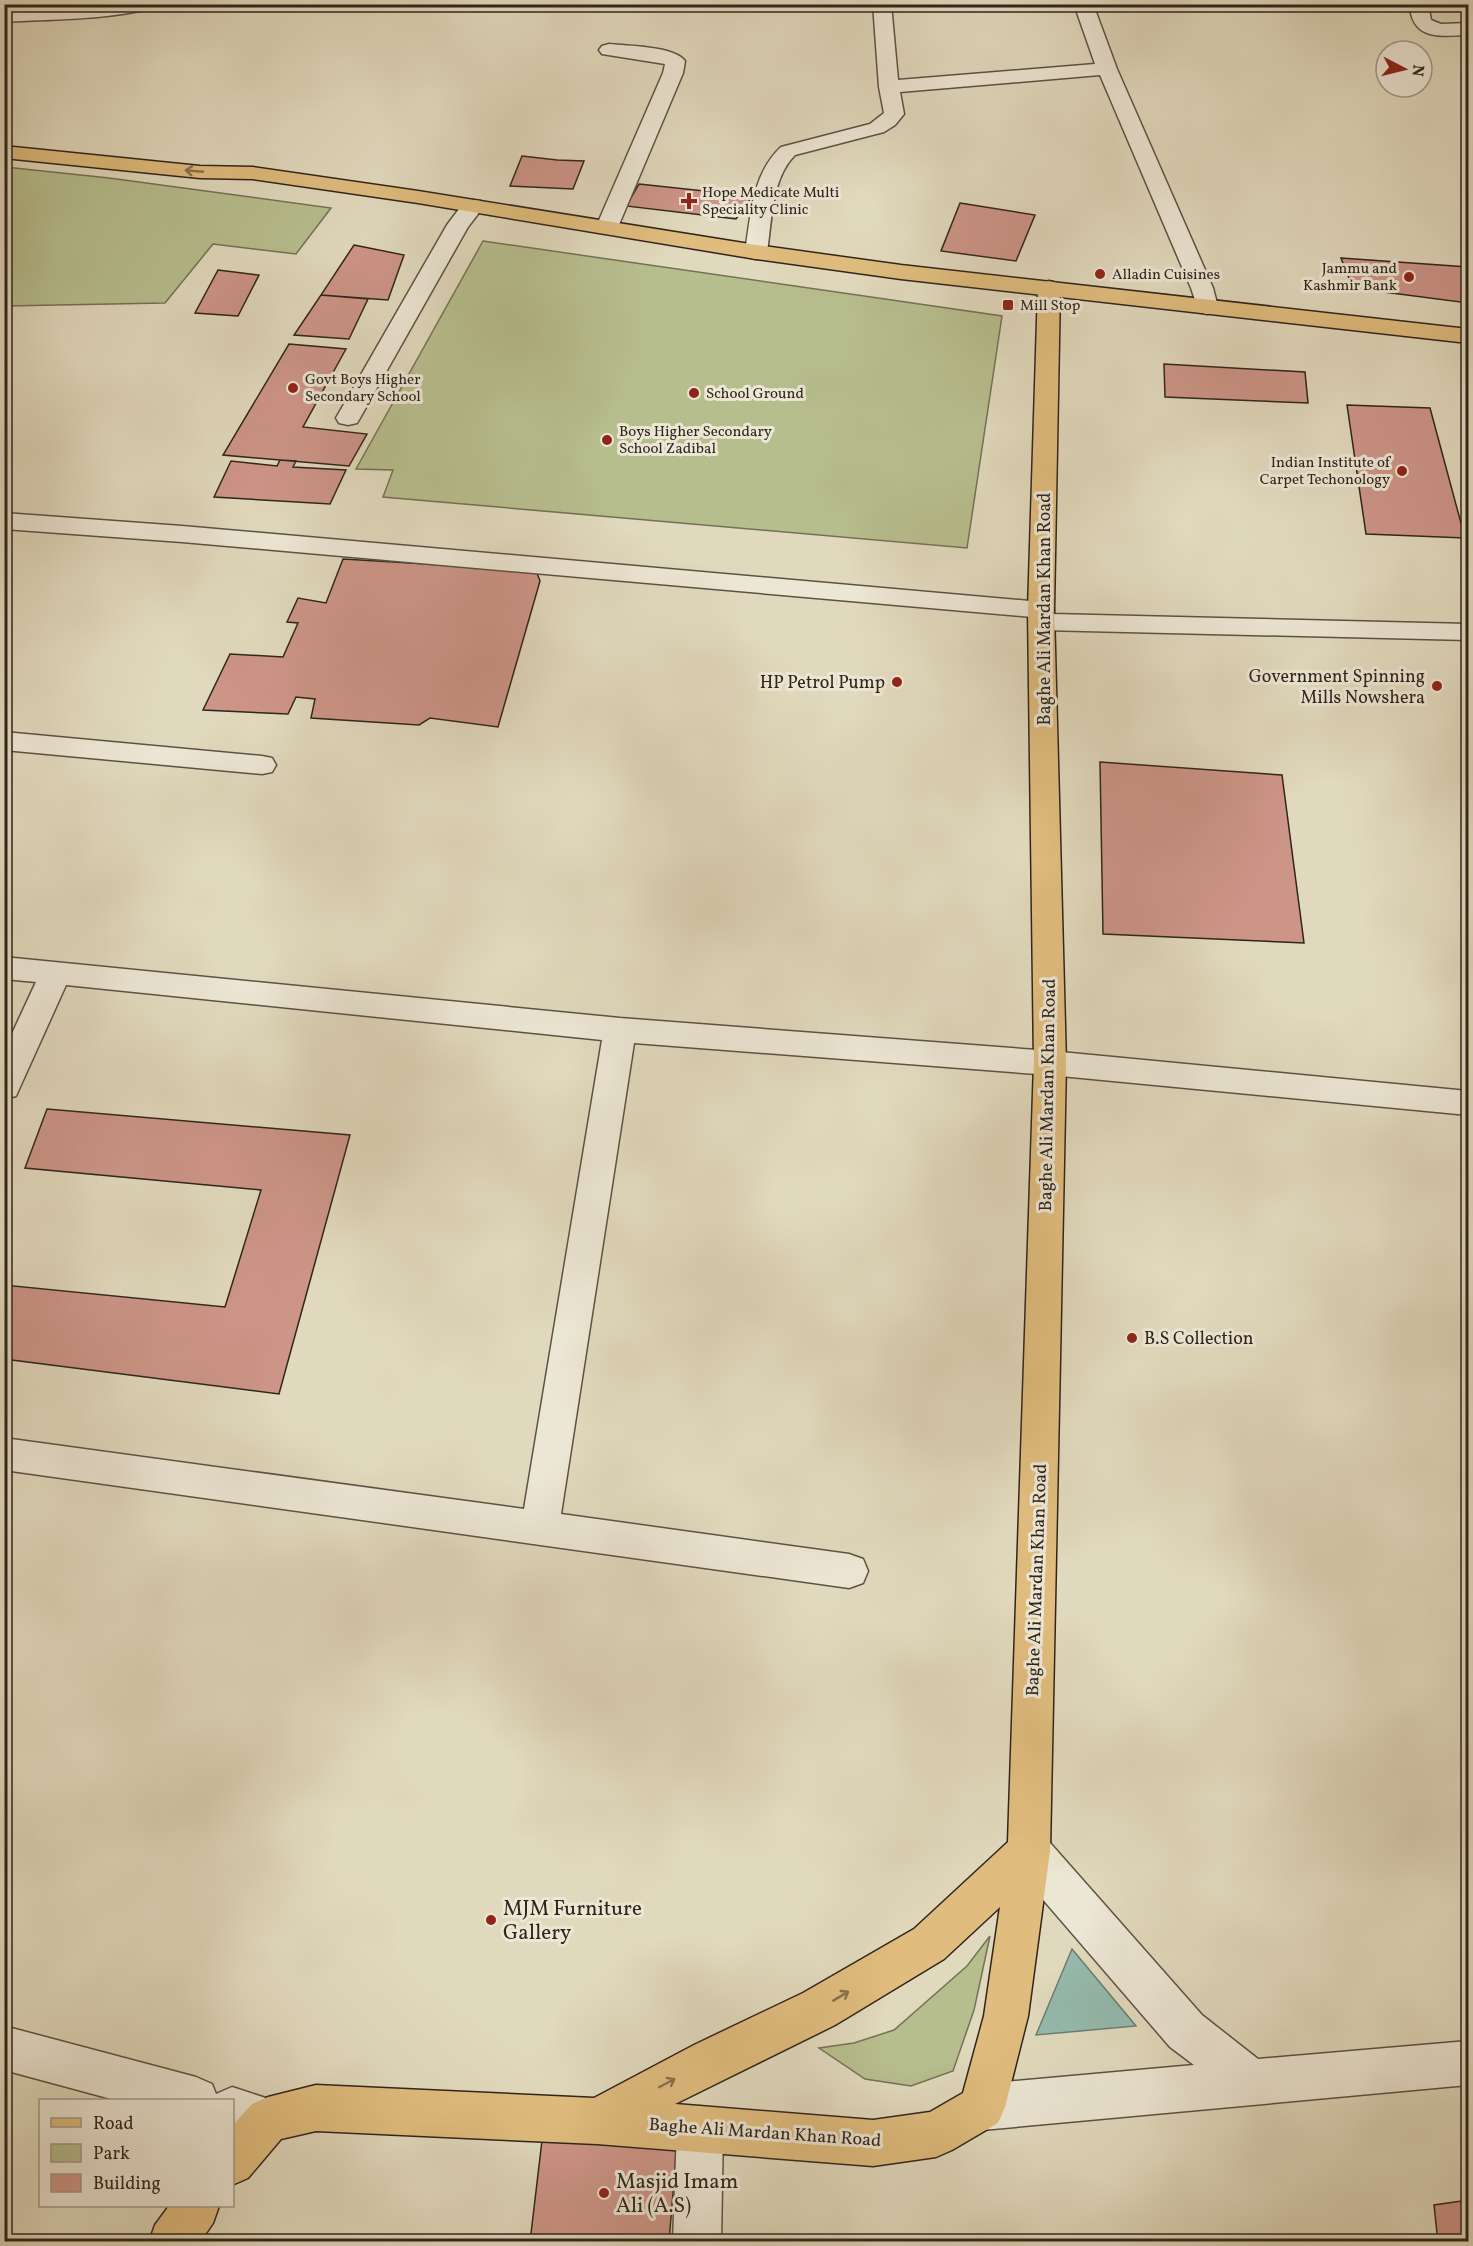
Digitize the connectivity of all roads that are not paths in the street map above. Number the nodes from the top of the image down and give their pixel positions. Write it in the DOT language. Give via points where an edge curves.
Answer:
graph roads {
  1 [pos="146,4"];
  2 [pos="882,4"];
  3 [pos="1083,4"];
  4 [pos="1419,4"];
  5 [pos="4,16"];
  6 [pos="1468,29"];
  7 [pos="609,50"];
  8 [pos="1107,69"];
  9 [pos="889,87"];
  10 [pos="4,152"];
  11 [pos="217,153"];
  12 [pos="253,173"];
  13 [pos="473,206"];
  14 [pos="607,227"];
  15 [pos="756,252"];
  16 [pos="1049,288"];
  17 [pos="1207,307"];
  18 [pos="1468,336"];
  19 [pos="348,417"];
  20 [pos="4,521"];
  21 [pos="1042,616"];
  22 [pos="1468,632"];
  23 [pos="4,741"];
  24 [pos="262,765"];
  25 [pos="4,968"];
  26 [pos="56,973"];
  27 [pos="620,1030"];
  28 [pos="1050,1064"];
  29 [pos="4,1087"];
  30 [pos="1468,1103"];
  31 [pos="4,1454"];
  32 [pos="540,1527"];
  33 [pos="849,1570"];
  34 [pos="1029,1851"];
  35 [pos="4,2048"];
  36 [pos="1468,2063"];
  37 [pos="1251,2082"];
  38 [pos="192,2099"];
  39 [pos="982,2107"];
  40 [pos="250,2115"];
  41 [pos="597,2121"];
  42 [pos="700,2130"];
  43 [pos="234,2157"];
  44 [pos="195,2207"];
  45 [pos="172,2241"];
  46 [pos="697,2241"];
  1 -- 5 [label="street"];
  2 -- 9 [label="street"];
  3 -- 8 [label="street"];
  4 -- 6 [label="street" via="1422,25"];
  7 -- 14 [label="street" via="664,56 675,61"];
  8 -- 9 [label="street"];
  8 -- 17 [label="street"];
  9 -- 15 [label="street" via="894,114 877,128 788,151 779,157 771,172"];
  12 -- 10 [label="main road, one-way" via="200,172"];
  11 -- 12 [label="main road"];
  12 -- 13 [label="main road"];
  13 -- 14 [label="main road"];
  13 -- 19 [label="street" via="458,225"];
  14 -- 15 [label="main road"];
  15 -- 16 [label="main road"];
  16 -- 17 [label="main road"];
  16 -- 21 [label="main road, Baghe Ali Mardan Khan Road"];
  17 -- 18 [label="main road"];
  20 -- 21 [label="street" via="182,534"];
  21 -- 22 [label="street"];
  21 -- 28 [label="main road, Baghe Ali Mardan Khan Road"];
  23 -- 24 [label="street"];
  25 -- 26 [label="street"];
  26 -- 27 [label="street"];
  26 -- 29 [label="street"];
  27 -- 28 [label="street"];
  27 -- 32 [label="street"];
  28 -- 30 [label="street"];
  28 -- 34 [label="main road, Baghe Ali Mardan Khan Road"];
  31 -- 32 [label="street"];
  32 -- 33 [label="street"];
  34 -- 37 [label="street" via="1186,2031"];
  34 -- 39 [label="main road, Baghe Ali Mardan Khan Road" via="1006,2016"];
  41 -- 34 [label="main road, one-way" via="819,2009 929,1944"];
  35 -- 38 [label="street"];
  36 -- 37 [label="street"];
  37 -- 39 [label="street"];
  39 -- 42 [label="main road, Baghe Ali Mardan Khan Road" via="936,2134 873,2143"];
  40 -- 41 [label="main road, Baghe Ali Mardan Khan Road" via="316,2108"];
  40 -- 43 [label="main road"];
  41 -- 42 [label="main road, Baghe Ali Mardan Khan Road"];
  42 -- 46 [label="street"];
  44 -- 45 [label="main road"];
}
